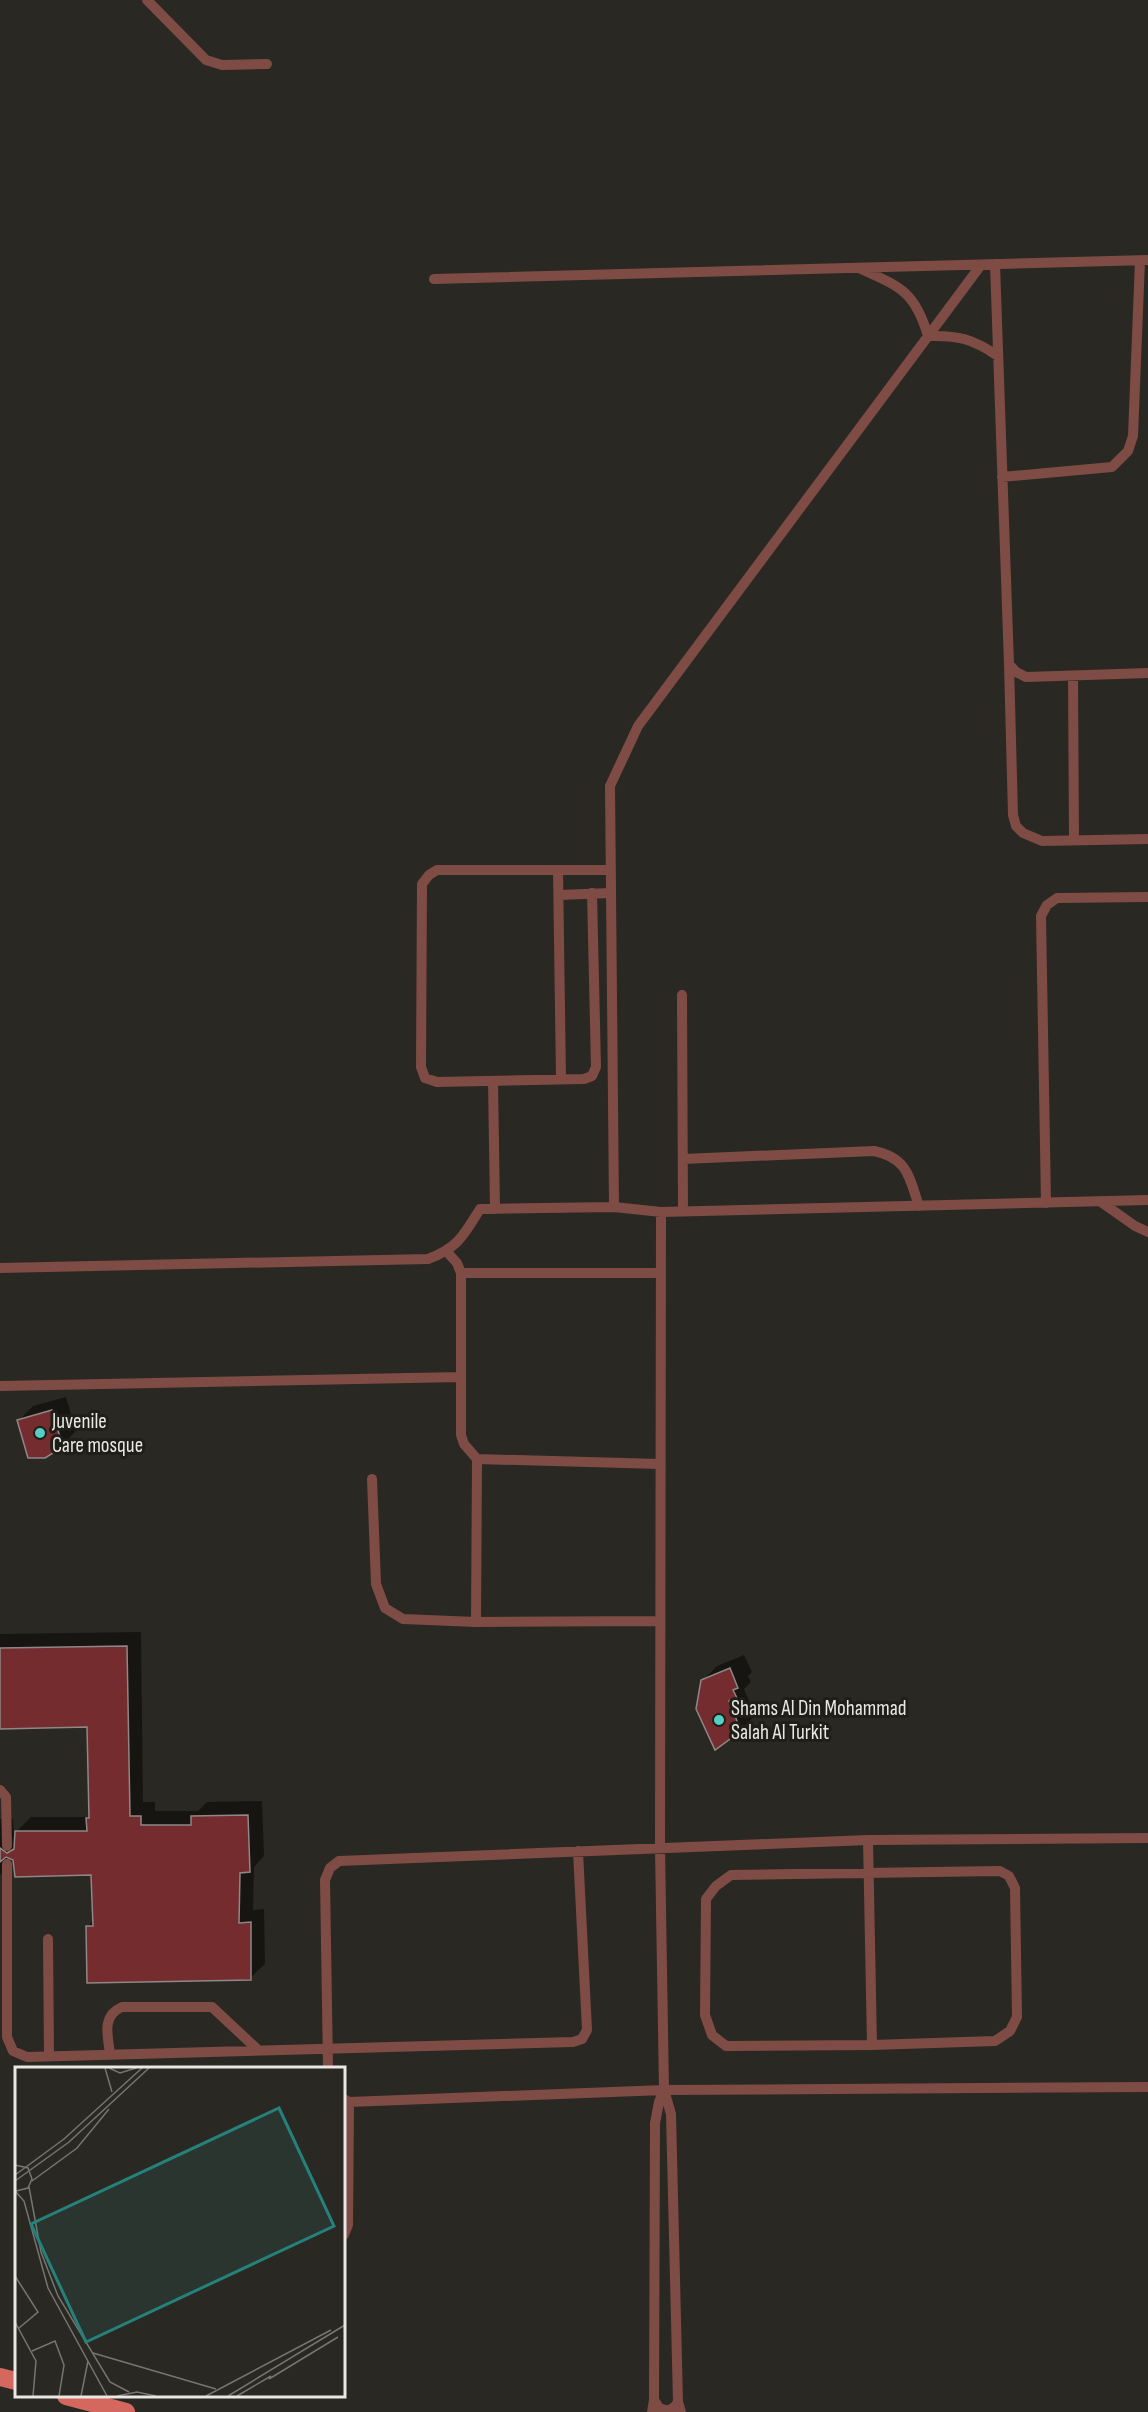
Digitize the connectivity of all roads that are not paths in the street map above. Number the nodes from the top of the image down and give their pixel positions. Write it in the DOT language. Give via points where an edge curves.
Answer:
graph roads {
  1 [pos="147,0"];
  2 [pos="267,64"];
  3 [pos="1144,260"];
  4 [pos="981,264"];
  5 [pos="995,264"];
  6 [pos="858,268"];
  7 [pos="434,279"];
  8 [pos="928,336"];
  9 [pos="998,356"];
  10 [pos="1002,477"];
  11 [pos="1009,664"];
  12 [pos="1148,673"];
  13 [pos="1073,676"];
  14 [pos="1148,839"];
  15 [pos="1074,840"];
  16 [pos="558,870"];
  17 [pos="611,870"];
  18 [pos="592,893"];
  19 [pos="611,893"];
  20 [pos="559,895"];
  21 [pos="1148,897"];
  22 [pos="682,995"];
  23 [pos="561,1079"];
  24 [pos="494,1081"];
  25 [pos="683,1159"];
  26 [pos="1148,1200"];
  27 [pos="1101,1202"];
  28 [pos="1046,1203"];
  29 [pos="919,1206"];
  30 [pos="614,1207"];
  31 [pos="495,1209"];
  32 [pos="683,1211"];
  33 [pos="661,1212"];
  34 [pos="1148,1232"];
  35 [pos="447,1252"];
  36 [pos="0,1268"];
  37 [pos="660,1273"];
  38 [pos="461,1274"];
  39 [pos="461,1377"];
  40 [pos="0,1386"];
  41 [pos="477,1459"];
  42 [pos="660,1464"];
  43 [pos="372,1479"];
  44 [pos="659,1621"];
  45 [pos="476,1622"];
  46 [pos="0,1790"];
  47 [pos="1148,1838"];
  48 [pos="868,1840"];
  49 [pos="7,1846"];
  50 [pos="660,1848"];
  51 [pos="578,1851"];
  52 [pos="7,1864"];
  53 [pos="868,1873"];
  54 [pos="48,1939"];
  55 [pos="872,2045"];
  56 [pos="328,2048"];
  57 [pos="257,2049"];
  58 [pos="110,2054"];
  59 [pos="49,2056"];
  60 [pos="327,2067"];
  61 [pos="1148,2086"];
  62 [pos="664,2090"];
  63 [pos="346,2100"];
  64 [pos="345,2232"];
  65 [pos="654,2282"];
  66 [pos="675,2282"];
  67 [pos="0,2377"];
  68 [pos="15,2381"];
  69 [pos="70,2397"];
  70 [pos="654,2400"];
  71 [pos="680,2407"];
  72 [pos="126,2412"];
  73 [pos="652,2412"];
  1 -- 2 [label="lane" via="206,60 222,65"];
  3 -- 5 [label="lane"];
  3 -- 10 [label="lane" via="1133,436 1128,451 1112,467"];
  4 -- 5 [label="lane"];
  4 -- 6 [label="lane"];
  4 -- 8 [label="lane"];
  5 -- 9 [label="lane"];
  6 -- 7 [label="lane"];
  6 -- 8 [label="lane" via="908,294 921,312"];
  8 -- 9 [label="lane" via="969,339"];
  8 -- 17 [label="lane" via="638,726 610,786"];
  9 -- 10 [label="lane"];
  10 -- 11 [label="lane"];
  11 -- 13 [label="lane" via="1026,677"];
  11 -- 15 [label="lane" via="1016,826 1033,839"];
  12 -- 13 [label="lane"];
  13 -- 15 [label="lane"];
  14 -- 15 [label="lane"];
  16 -- 17 [label="lane"];
  16 -- 20 [label="lane"];
  16 -- 24 [label="lane" via="437,870 422,884 421,1067 425,1078 437,1082"];
  17 -- 19 [label="lane"];
  18 -- 19 [label="lane"];
  18 -- 20 [label="lane"];
  18 -- 23 [label="lane" via="596,1068 592,1076 584,1079"];
  19 -- 30 [label="lane"];
  20 -- 23 [label="lane"];
  21 -- 28 [label="lane" via="1057,898 1041,916"];
  22 -- 25 [label="lane"];
  23 -- 24 [label="lane"];
  24 -- 31 [label="lane"];
  25 -- 29 [label="lane" via="874,1151 900,1162 906,1169"];
  25 -- 32 [label="lane"];
  26 -- 27 [label="lane"];
  27 -- 28 [label="lane"];
  27 -- 34 [label="lane"];
  28 -- 29 [label="lane"];
  29 -- 32 [label="lane"];
  30 -- 31 [label="lane"];
  30 -- 33 [label="lane"];
  31 -- 35 [label="lane" via="480,1209 465,1235"];
  32 -- 33 [label="lane"];
  33 -- 37 [label="lane"];
  35 -- 36 [label="lane" via="428,1259"];
  35 -- 38 [label="lane"];
  37 -- 38 [label="lane"];
  37 -- 42 [label="lane"];
  38 -- 39 [label="lane"];
  39 -- 40 [label="lane"];
  39 -- 41 [label="lane" via="461,1435"];
  41 -- 42 [label="lane"];
  41 -- 45 [label="lane"];
  42 -- 44 [label="lane"];
  43 -- 45 [label="lane" via="376,1584 385,1608 403,1619"];
  44 -- 45 [label="lane"];
  44 -- 50 [label="lane"];
  46 -- 49 [label="lane" via="6,1797"];
  47 -- 48 [label="lane"];
  48 -- 50 [label="lane"];
  48 -- 53 [label="lane"];
  50 -- 51 [label="lane"];
  50 -- 62 [label="lane"];
  51 -- 56 [label="lane" via="339,1861 330,1868 325,1880"];
  51 -- 56 [label="lane" via="587,2030 582,2038 573,2042"];
  52 -- 59 [label="lane" via="7,2037 13,2051 20,2055"];
  53 -- 55 [label="lane"];
  53 -- 55 [label="lane" via="1000,1871 1009,1876 1015,1888 1017,2017 1010,2031 995,2041"];
  53 -- 55 [label="lane" via="731,1875 716,1886 706,1899 705,2015 712,2035 726,2046"];
  54 -- 59 [label="lane"];
  56 -- 57 [label="lane"];
  56 -- 60 [label="lane"];
  57 -- 58 [label="lane"];
  57 -- 58 [label="lane" via="212,2007 122,2007 108,2020"];
  58 -- 59 [label="lane"];
  61 -- 62 [label="lane"];
  62 -- 63 [label="lane"];
  62 -- 65 [label="lane" via="655,2123"];
  62 -- 66 [label="lane" via="671,2114"];
  63 -- 64 [label="lane"];
  65 -- 66 [label="lane"];
  65 -- 70 [label="lane"];
  66 -- 71 [label="lane"];
  67 -- 68 [label="main road"];
  69 -- 72 [label="main road"];
  70 -- 71 [label="lane" via="659,2408"];
  70 -- 73 [label="lane"];
}
